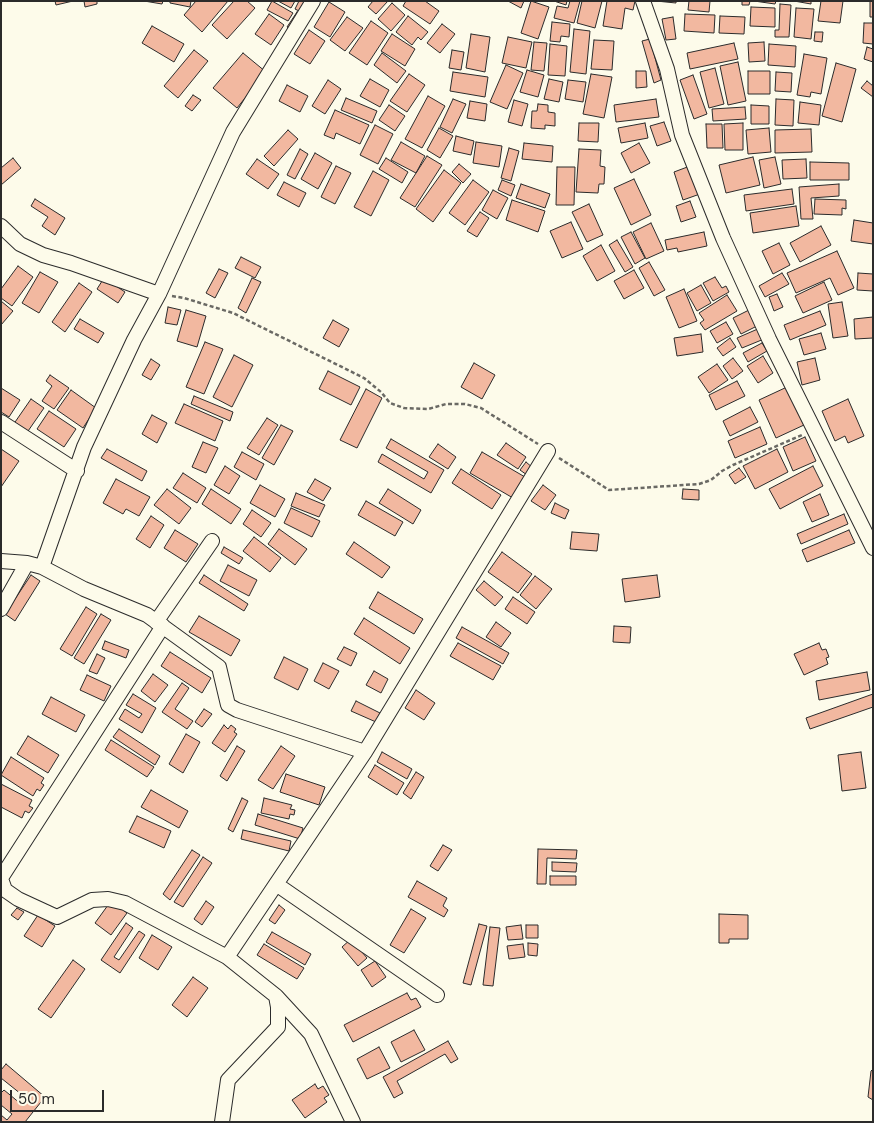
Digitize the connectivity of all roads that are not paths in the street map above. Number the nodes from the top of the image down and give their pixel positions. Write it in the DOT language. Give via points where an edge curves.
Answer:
graph roads {
  1 [pos="313,1"];
  2 [pos="643,1"];
  3 [pos="1,226"];
  4 [pos="159,294"];
  5 [pos="1,422"];
  6 [pos="548,451"];
  7 [pos="77,471"];
  8 [pos="212,541"];
  9 [pos="873,548"];
  10 [pos="1,562"];
  11 [pos="27,564"];
  12 [pos="42,567"];
  13 [pos="1,609"];
  14 [pos="160,624"];
  15 [pos="365,752"];
  16 [pos="1,878"];
  17 [pos="276,884"];
  18 [pos="227,957"];
  19 [pos="437,995"];
  20 [pos="276,996"];
  21 [pos="222,1122"];
  22 [pos="353,1122"];
  1 -- 4 [label="street" via="233,132"];
  2 -- 9 [label="street" via="667,69 682,134 723,238 813,430"];
  3 -- 4 [label="street" via="20,244 43,255"];
  4 -- 7 [label="street" via="97,418"];
  5 -- 7 [label="street"];
  6 -- 15 [label="street"];
  7 -- 12 [label="street"];
  8 -- 14 [label="street"];
  10 -- 11 [label="street"];
  11 -- 12 [label="street"];
  11 -- 13 [label="street"];
  12 -- 14 [label="street"];
  14 -- 15 [label="street" via="220,667 228,705"];
  14 -- 16 [label="street"];
  15 -- 17 [label="street"];
  16 -- 18 [label="street" via="5,890 57,918 92,900 108,898 125,903"];
  17 -- 18 [label="street"];
  17 -- 19 [label="street"];
  18 -- 20 [label="street"];
  20 -- 21 [label="street" via="278,1027 228,1080"];
  20 -- 22 [label="street" via="311,1034"];
}
